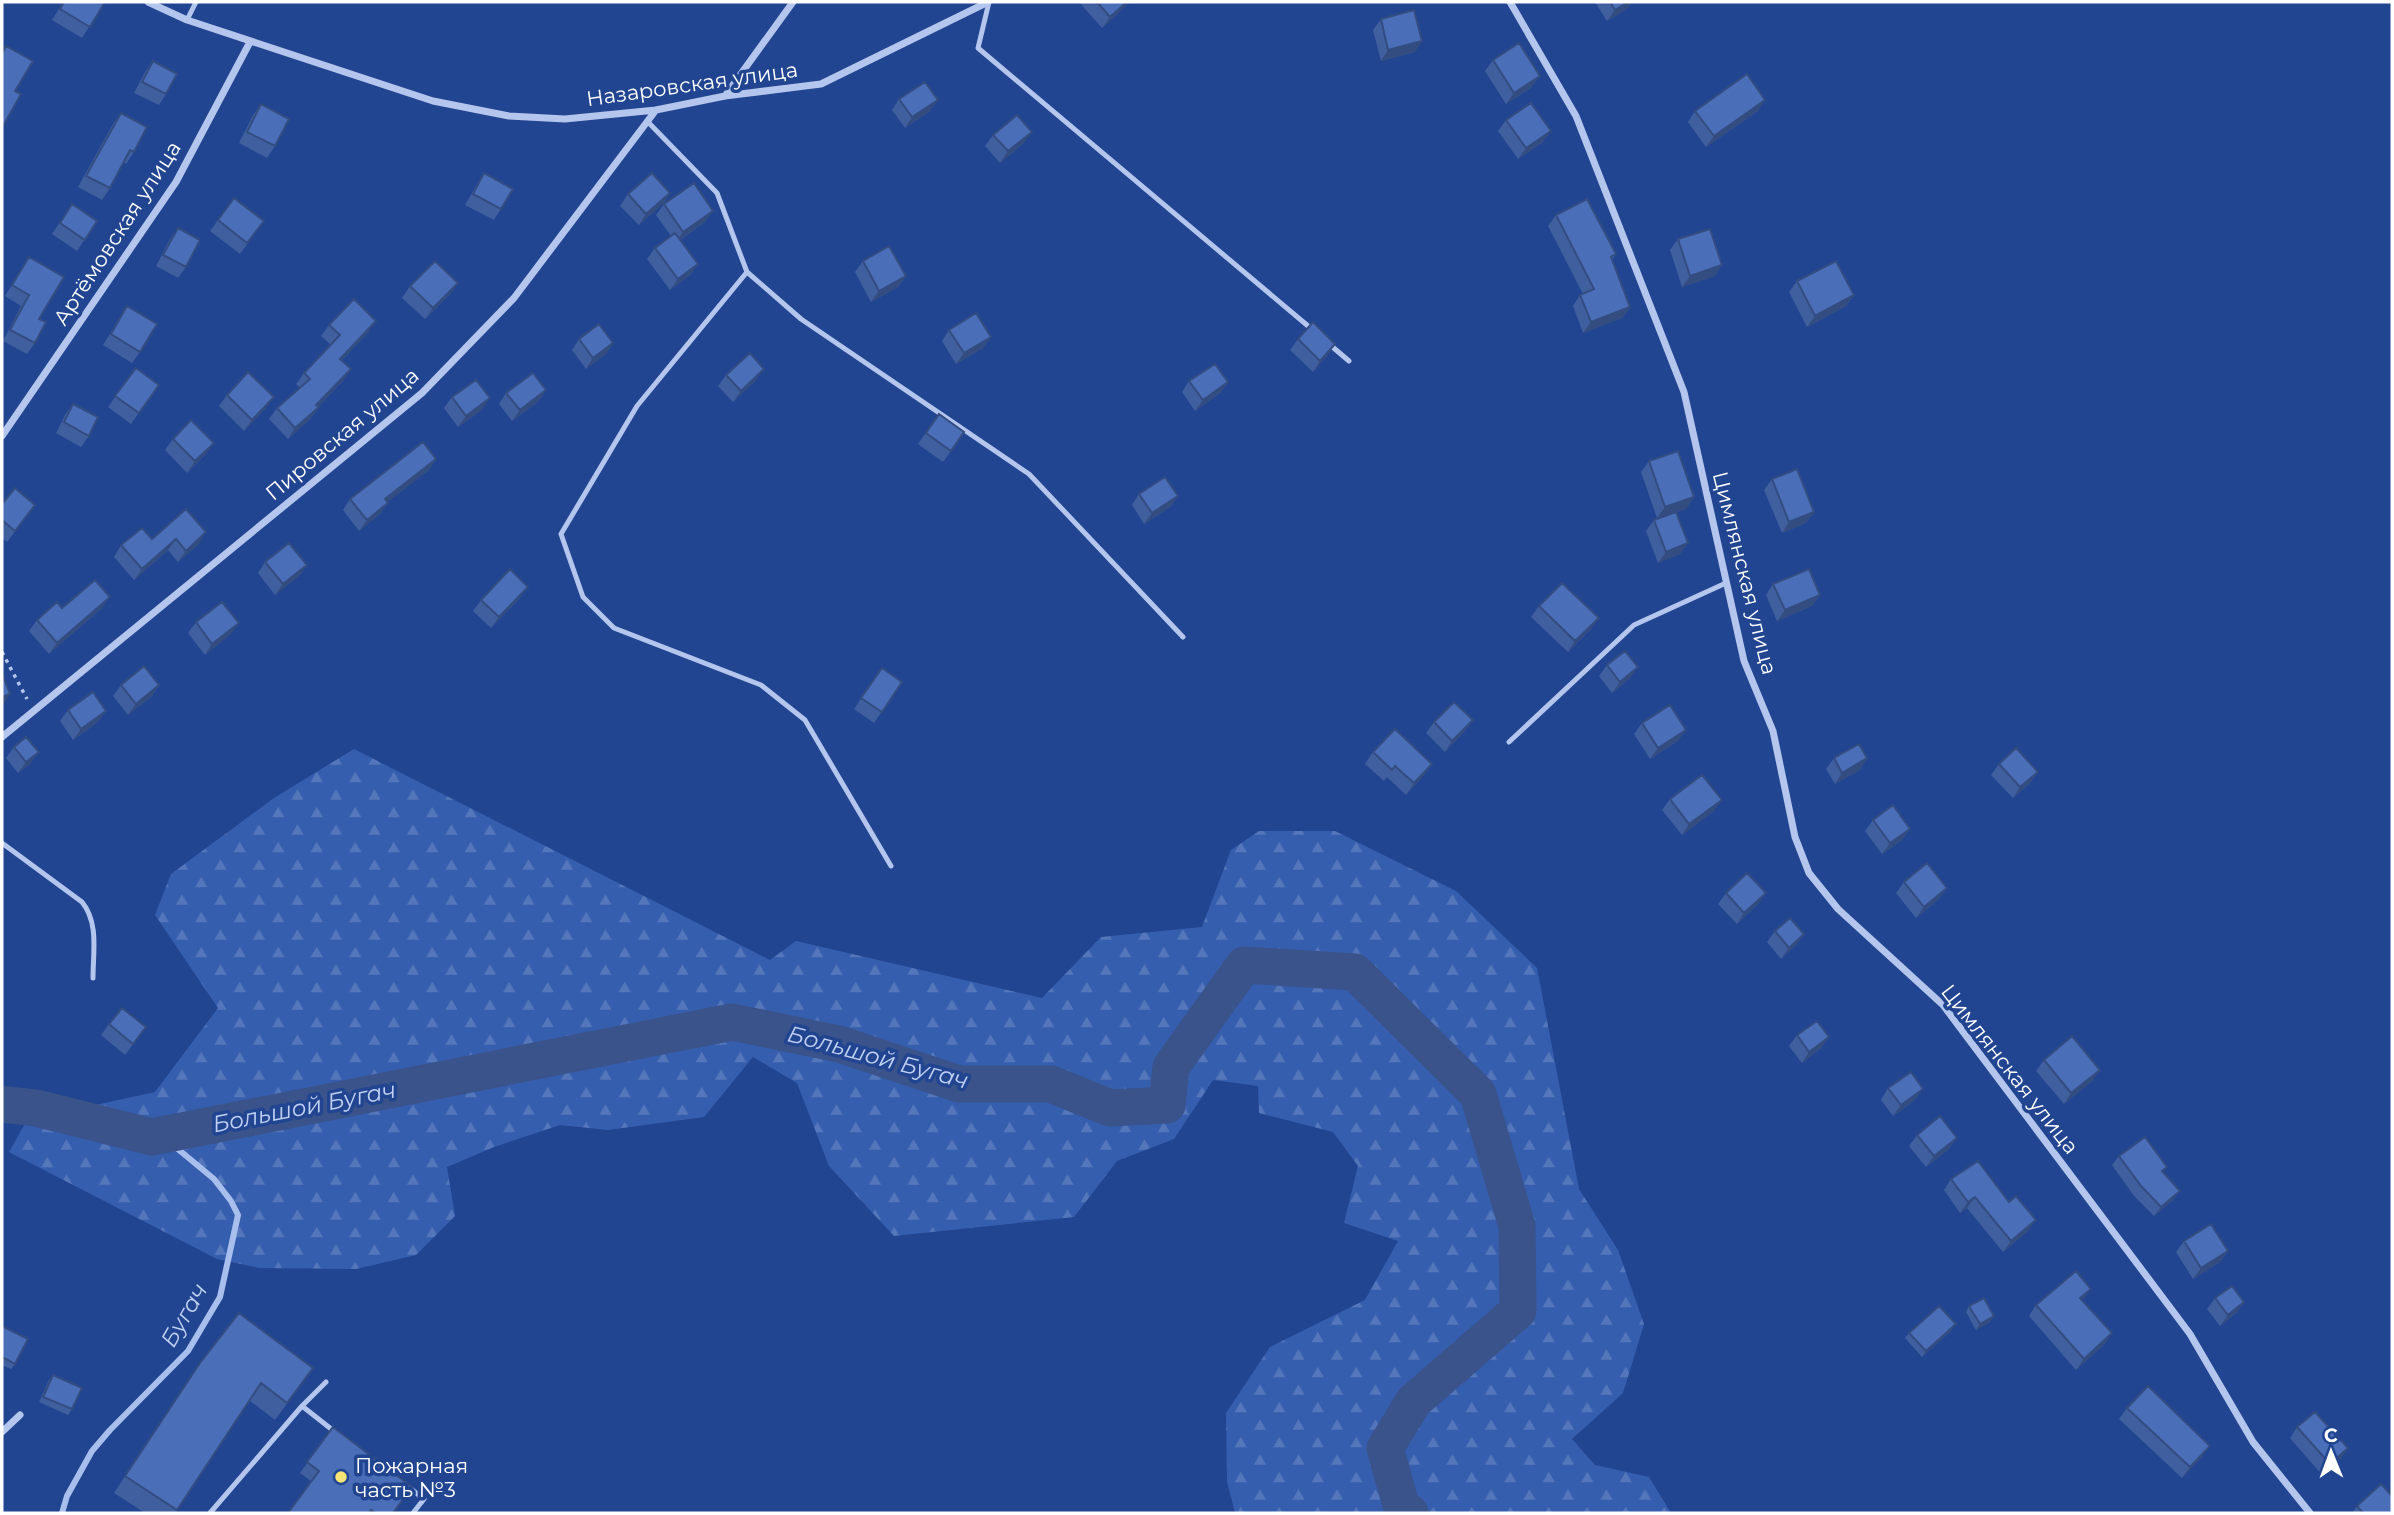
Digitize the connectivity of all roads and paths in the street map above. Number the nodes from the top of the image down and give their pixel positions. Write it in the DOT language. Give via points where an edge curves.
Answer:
graph roads {
  1 [pos="148,2"];
  2 [pos="196,2"];
  3 [pos="793,2"];
  4 [pos="988,2"];
  5 [pos="1510,2"];
  6 [pos="187,20"];
  7 [pos="250,42"];
  8 [pos="725,96"];
  9 [pos="656,110"];
  10 [pos="647,121"];
  11 [pos="747,272"];
  12 [pos="1318,334"];
  13 [pos="1328,343"];
  14 [pos="1349,361"];
  15 [pos="2,436"];
  16 [pos="1726,583"];
  17 [pos="1183,637"];
  18 [pos="2,652"];
  19 [pos="34,712"];
  20 [pos="2,737"];
  21 [pos="1509,742"];
  22 [pos="2,843"];
  23 [pos="891,866"];
  24 [pos="93,978"];
  25 [pos="326,1382"];
  26 [pos="302,1406"];
  27 [pos="20,1415"];
  28 [pos="2,1432"];
  29 [pos="346,1440"];
  30 [pos="402,1482"];
  31 [pos="210,1513"];
  32 [pos="413,1513"];
  33 [pos="2310,1513"];
  1 -- 6 [label="street, Назаровская улица"];
  2 -- 6 [label="lane"];
  3 -- 8 [label="street"];
  4 -- 8 [label="street, Назаровская улица" via="821,84"];
  4 -- 12 [label="lane" via="978,47"];
  5 -- 16 [label="street, Цимлянская улица" via="1576,116 1684,392"];
  6 -- 7 [label="street, Назаровская улица"];
  7 -- 9 [label="street, Назаровская улица" via="433,101 509,116 565,118"];
  7 -- 15 [label="street, Артёмовская улица" via="176,182"];
  8 -- 9 [label="street, Назаровская улица"];
  9 -- 10 [label="street, Пировская улица"];
  10 -- 11 [label="lane" via="717,193"];
  10 -- 19 [label="street, Пировская улица" via="514,298 422,393"];
  11 -- 17 [label="lane" via="801,319 1029,474"];
  11 -- 23 [label="lane" via="637,406 561,534 583,597 614,628 761,685 805,720"];
  13 -- 14 [label="lane"];
  16 -- 21 [label="lane" via="1634,625"];
  16 -- 33 [label="street, Цимлянская улица" via="1744,661 1773,731 1795,837 1809,873 1838,909 1943,1005 2190,1334 2253,1441"];
  18 -- 19 [label="path"];
  19 -- 20 [label="street, Пировская улица"];
  22 -- 24 [label="lane" via="90,912"];
  25 -- 26 [label="lane"];
  26 -- 29 [label="lane"];
  26 -- 31 [label="lane"];
  27 -- 28 [label="street"];
  30 -- 32 [label="lane" via="424,1499"];
}
